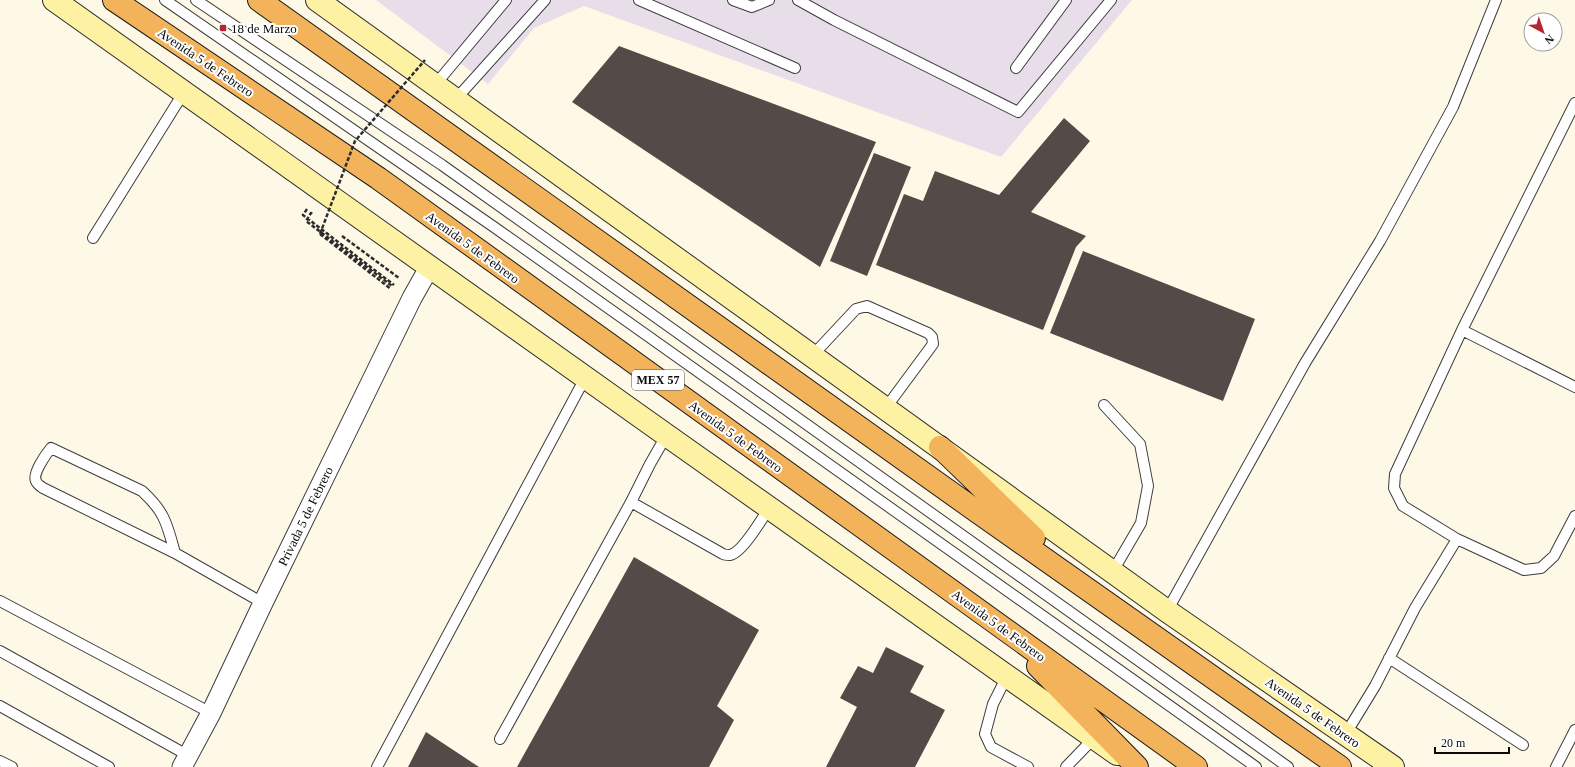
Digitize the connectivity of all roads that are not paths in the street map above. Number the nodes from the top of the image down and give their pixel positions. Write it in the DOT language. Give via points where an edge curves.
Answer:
graph roads {
  1 [pos="54,0"];
  2 [pos="114,0"];
  3 [pos="165,0"];
  4 [pos="196,0"];
  5 [pos="259,0"];
  6 [pos="317,0"];
  7 [pos="506,0"];
  8 [pos="545,0"];
  9 [pos="639,0"];
  10 [pos="733,0"];
  11 [pos="769,0"];
  12 [pos="798,0"];
  13 [pos="1066,0"];
  14 [pos="1111,0"];
  15 [pos="1496,0"];
  16 [pos="795,68"];
  17 [pos="1016,68"];
  18 [pos="435,85"];
  19 [pos="184,92"];
  20 [pos="455,100"];
  21 [pos="1575,103"];
  22 [pos="93,238"];
  23 [pos="430,266"];
  24 [pos="1462,330"];
  25 [pos="812,356"];
  26 [pos="585,378"];
  27 [pos="1575,387"];
  28 [pos="1104,405"];
  29 [pos="885,408"];
  30 [pos="666,436"];
  31 [pos="940,447"];
  32 [pos="631,502"];
  33 [pos="769,508"];
  34 [pos="1575,516"];
  35 [pos="1457,538"];
  36 [pos="175,553"];
  37 [pos="1112,572"];
  38 [pos="1087,589"];
  39 [pos="0,601"];
  40 [pos="263,603"];
  41 [pos="1166,610"];
  42 [pos="997,624"];
  43 [pos="0,651"];
  44 [pos="1389,658"];
  45 [pos="1007,676"];
  46 [pos="0,706"];
  47 [pos="211,713"];
  48 [pos="1575,730"];
  49 [pos="1346,734"];
  50 [pos="1094,738"];
  51 [pos="500,739"];
  52 [pos="1523,746"];
  53 [pos="0,761"];
  54 [pos="185,762"];
  55 [pos="12,767"];
  56 [pos="109,767"];
  57 [pos="377,767"];
  58 [pos="1028,767"];
  59 [pos="1066,767"];
  60 [pos="1136,767"];
  61 [pos="1196,767"];
  62 [pos="1256,767"];
  63 [pos="1288,767"];
  64 [pos="1340,767"];
  65 [pos="1393,767"];
  66 [pos="1556,767"];
  1 -- 19 [label="main road"];
  2 -- 42 [label="highway, Avenida 5 de Febrero / MEX 57" via="378,178"];
  3 -- 62 [label="lane" via="494,227"];
  4 -- 63 [label="lane" via="442,165"];
  5 -- 38 [label="highway"];
  6 -- 18 [label="main road, Avenida 5 de Febrero"];
  7 -- 18 [label="lane"];
  8 -- 20 [label="lane"];
  9 -- 16 [label="lane"];
  10 -- 11 [label="lane" via="752,8"];
  12 -- 14 [label="lane" via="1018,112"];
  13 -- 17 [label="lane"];
  15 -- 41 [label="lane" via="1453,107 1380,242 1305,363"];
  18 -- 20 [label="main road, Avenida 5 de Febrero"];
  19 -- 22 [label="lane"];
  19 -- 23 [label="main road"];
  20 -- 25 [label="main road, Avenida 5 de Febrero"];
  21 -- 24 [label="lane"];
  23 -- 26 [label="main road"];
  23 -- 40 [label="street, Privada 5 de Febrero"];
  24 -- 27 [label="lane"];
  24 -- 35 [label="lane" via="1395,474 1394,488 1403,506"];
  25 -- 29 [label="main road, Avenida 5 de Febrero"];
  25 -- 29 [label="lane" via="856,309 867,306 928,332 933,344"];
  26 -- 30 [label="main road"];
  26 -- 57 [label="lane"];
  28 -- 37 [label="lane" via="1140,444 1148,486 1141,523"];
  29 -- 31 [label="main road, Avenida 5 de Febrero"];
  30 -- 32 [label="lane"];
  30 -- 33 [label="main road"];
  31 -- 37 [label="main road, Avenida 5 de Febrero"];
  31 -- 38 [label="highway"];
  32 -- 33 [label="lane" via="723,554 730,555 738,551"];
  32 -- 51 [label="lane"];
  33 -- 45 [label="main road"];
  34 -- 35 [label="lane" via="1554,556 1541,568 1524,570"];
  35 -- 44 [label="lane"];
  36 -- 36 [label="lane" via="165,519 154,502 142,491 51,448 45,455 35,477 36,482 43,488"];
  36 -- 40 [label="lane"];
  37 -- 41 [label="main road, Avenida 5 de Febrero"];
  38 -- 64 [label="highway"];
  39 -- 47 [label="lane"];
  40 -- 47 [label="street, Privada 5 de Febrero"];
  41 -- 49 [label="main road, Avenida 5 de Febrero"];
  42 -- 60 [label="highway"];
  42 -- 61 [label="highway, Avenida 5 de Febrero / MEX 57"];
  43 -- 54 [label="lane"];
  44 -- 49 [label="lane"];
  44 -- 52 [label="lane"];
  45 -- 50 [label="main road"];
  45 -- 58 [label="lane" via="993,704 985,734 991,747"];
  46 -- 56 [label="lane"];
  47 -- 54 [label="street, Privada 5 de Febrero"];
  48 -- 66 [label="lane"];
  49 -- 65 [label="main road, Avenida 5 de Febrero"];
  50 -- 59 [label="lane"];
  50 -- 60 [label="main road"];
  53 -- 55 [label="lane"];
}
